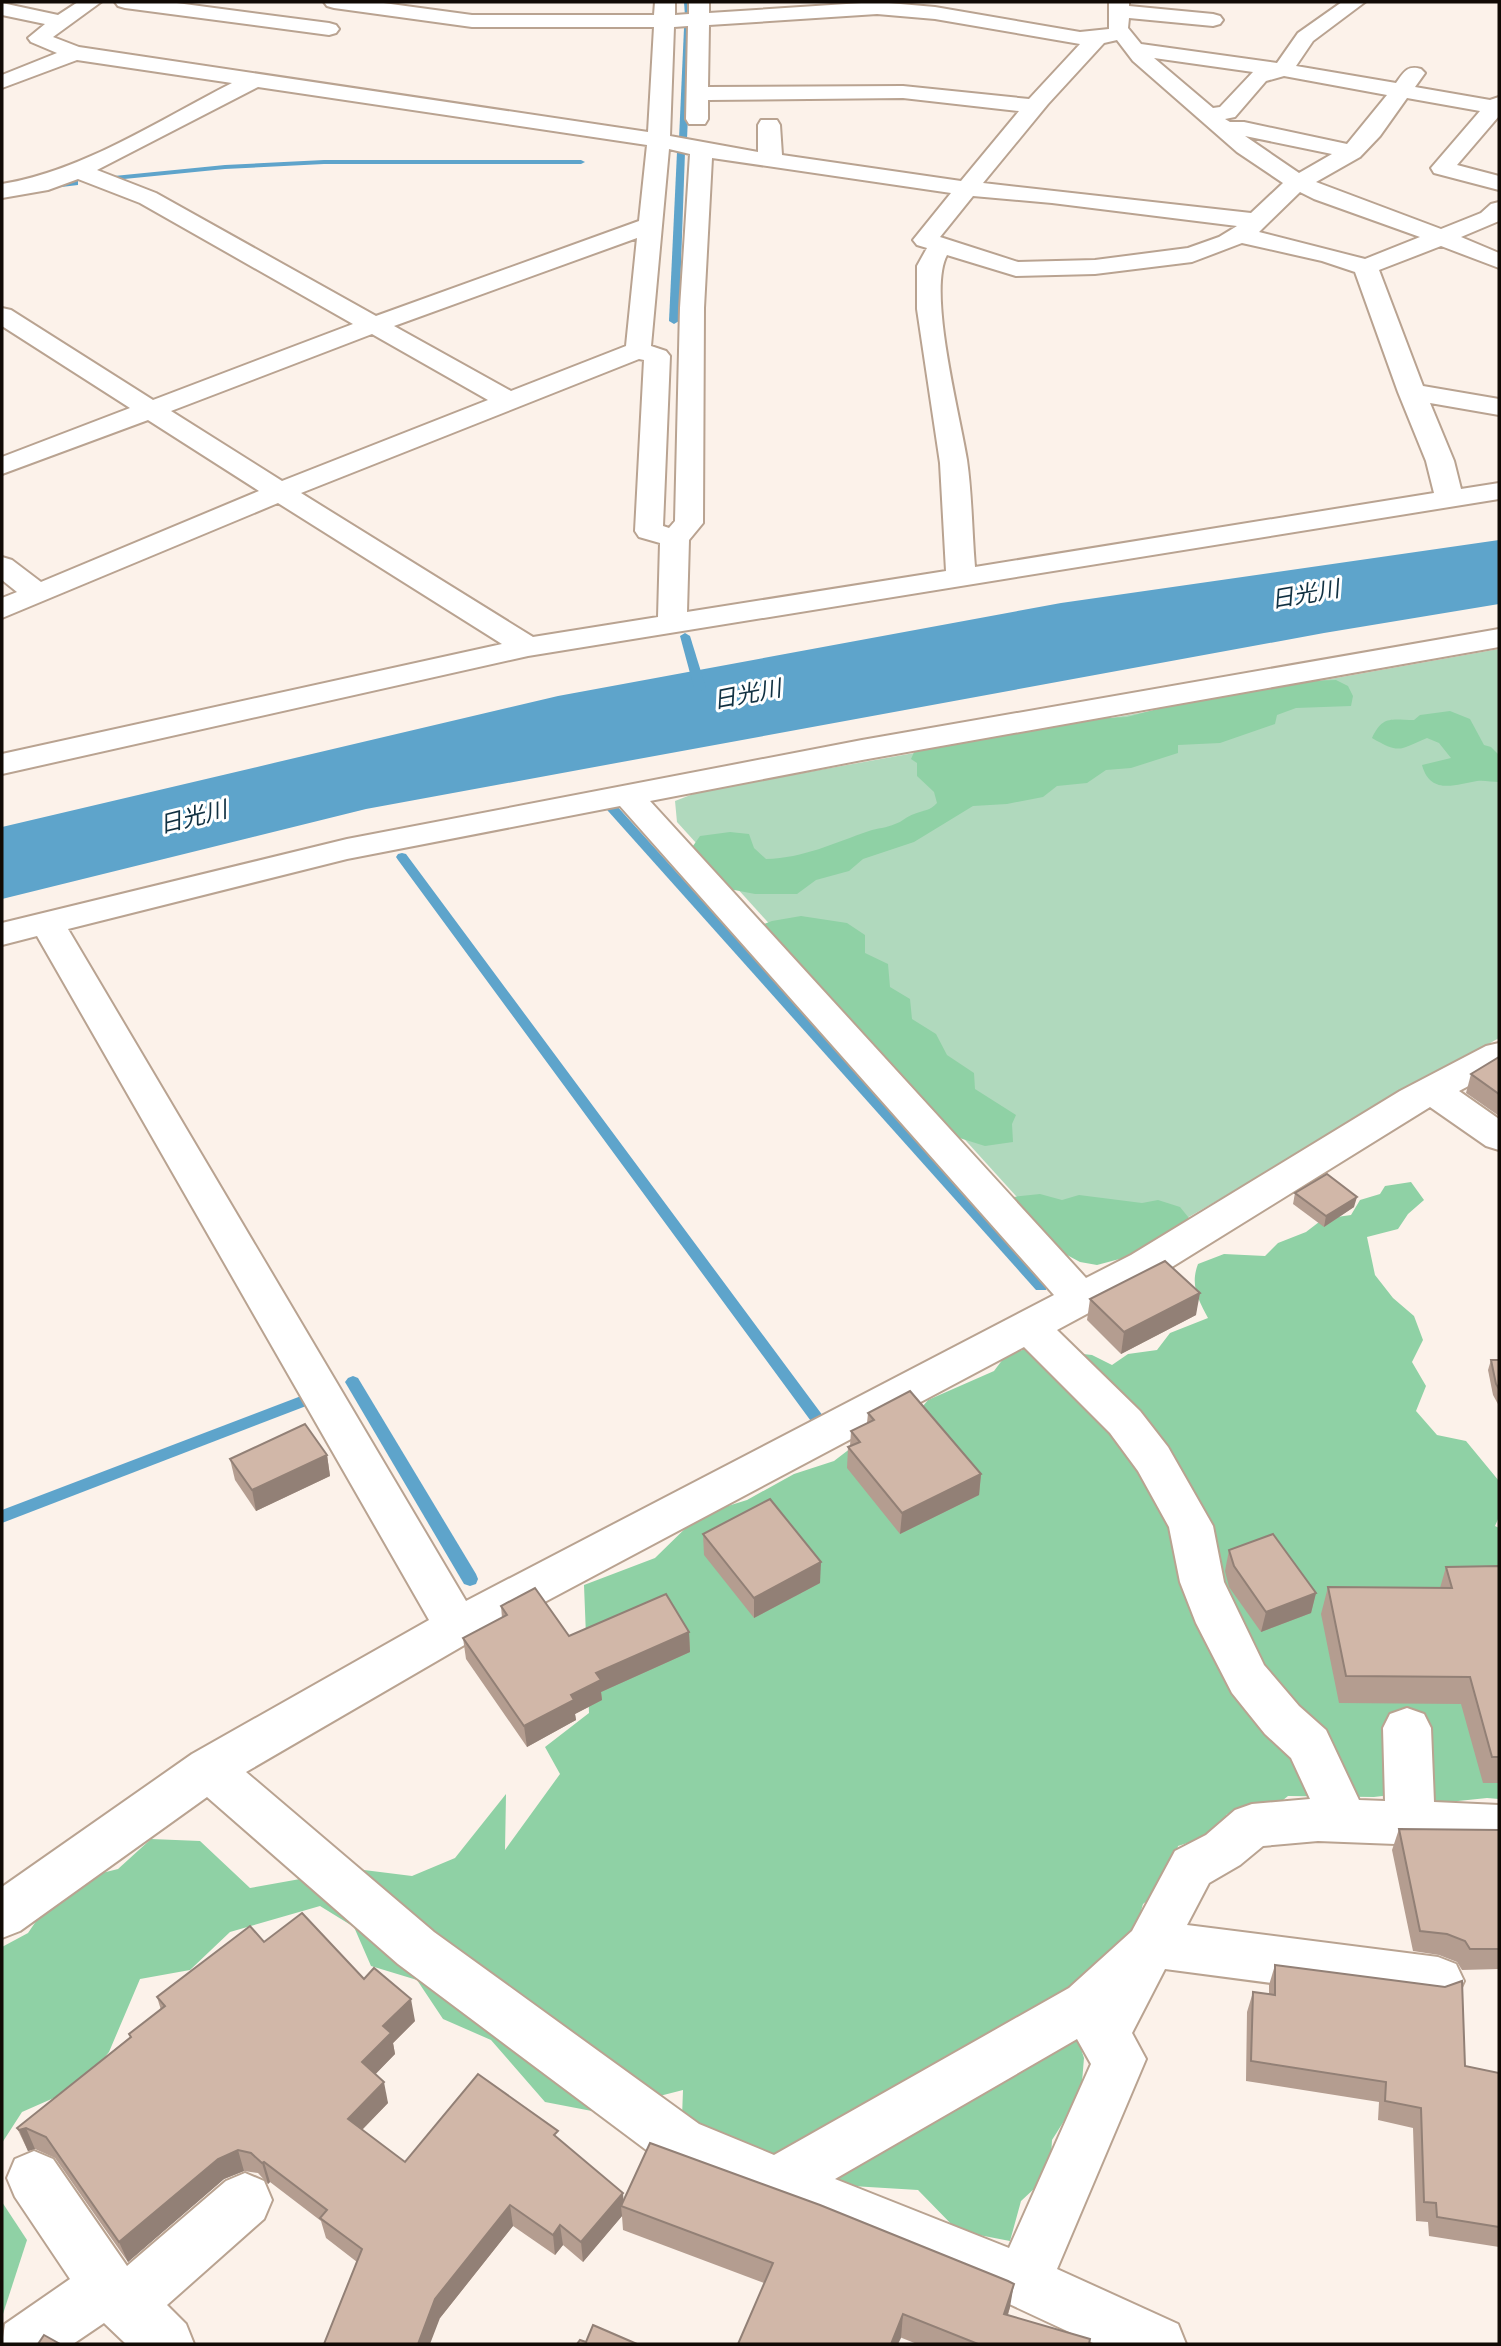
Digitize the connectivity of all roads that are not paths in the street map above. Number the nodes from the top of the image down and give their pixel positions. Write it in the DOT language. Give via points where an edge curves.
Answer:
graph roads {
  1 [pos="91,2"];
  2 [pos="125,2"];
  3 [pos="254,2"];
  4 [pos="334,2"];
  5 [pos="1355,2"];
  6 [pos="1119,6"];
  7 [pos="786,7"];
  8 [pos="886,8"];
  9 [pos="2,9"];
  10 [pos="953,9"];
  11 [pos="699,10"];
  12 [pos="474,11"];
  13 [pos="665,11"];
  14 [pos="234,15"];
  15 [pos="1213,20"];
  16 [pos="62,22"];
  17 [pos="329,29"];
  18 [pos="860,32"];
  19 [pos="202,36"];
  20 [pos="1097,38"];
  21 [pos="1128,41"];
  22 [pos="181,50"];
  23 [pos="75,52"];
  24 [pos="160,64"];
  25 [pos="1283,70"];
  26 [pos="256,79"];
  27 [pos="2,82"];
  28 [pos="1408,83"];
  29 [pos="698,94"];
  30 [pos="1498,105"];
  31 [pos="1035,106"];
  32 [pos="697,120"];
  33 [pos="1218,122"];
  34 [pos="769,125"];
  35 [pos="659,140"];
  36 [pos="701,150"];
  37 [pos="1352,152"];
  38 [pos="774,160"];
  39 [pos="78,171"];
  40 [pos="1299,183"];
  41 [pos="1499,183"];
  42 [pos="969,189"];
  43 [pos="2,191"];
  44 [pos="1499,209"];
  45 [pos="651,225"];
  46 [pos="1247,228"];
  47 [pos="1442,237"];
  48 [pos="941,245"];
  49 [pos="1499,261"];
  50 [pos="1366,267"];
  51 [pos="2,315"];
  52 [pos="373,325"];
  53 [pos="638,349"];
  54 [pos="1411,392"];
  55 [pos="511,402"];
  56 [pos="1499,407"];
  57 [pos="152,410"];
  58 [pos="2,467"];
  59 [pos="1499,491"];
  60 [pos="280,492"];
  61 [pos="1450,500"];
  62 [pos="675,538"];
  63 [pos="2,566"];
  64 [pos="961,577"];
  65 [pos="38,594"];
  66 [pos="2,608"];
  67 [pos="673,624"];
  68 [pos="1499,638"];
  69 [pos="528,647"];
  70 [pos="2,764"];
  71 [pos="627,795"];
  72 [pos="47,923"];
  73 [pos="2,934"];
  74 [pos="1499,1055"];
  75 [pos="1431,1090"];
  76 [pos="1499,1137"];
  77 [pos="1081,1299"];
  78 [pos="1029,1327"];
  79 [pos="457,1627"];
  80 [pos="1408,1728"];
  81 [pos="209,1769"];
  82 [pos="1344,1821"];
  83 [pos="1410,1823"];
  84 [pos="1499,1826"];
  85 [pos="2,1914"];
  86 [pos="1153,1944"];
  87 [pos="1438,1982"];
  88 [pos="34,2178"];
  89 [pos="775,2184"];
  90 [pos="245,2200"];
  91 [pos="1023,2283"];
  92 [pos="116,2296"];
  93 [pos="25,2344"];
  94 [pos="166,2344"];
  95 [pos="1158,2344"];
  1 -- 16 [label="street"];
  2 -- 14 [label="street"];
  3 -- 14 [label="street"];
  4 -- 12 [label="street"];
  5 -- 25 [label="street" via="1306,37"];
  6 -- 15 [label="street"];
  6 -- 21 [label="street" via="1118,28"];
  7 -- 8 [label="street"];
  7 -- 11 [label="street"];
  8 -- 10 [label="street"];
  8 -- 18 [label="street"];
  9 -- 16 [label="street"];
  10 -- 20 [label="street"];
  11 -- 13 [label="street"];
  11 -- 29 [label="street"];
  12 -- 13 [label="street"];
  13 -- 35 [label="street"];
  14 -- 17 [label="street"];
  14 -- 19 [label="street"];
  16 -- 23 [label="street" via="38,38"];
  20 -- 21 [label="street"];
  20 -- 31 [label="street"];
  21 -- 25 [label="street"];
  21 -- 33 [label="street"];
  22 -- 24 [label="street"];
  23 -- 24 [label="street"];
  23 -- 27 [label="street"];
  24 -- 26 [label="street"];
  25 -- 28 [label="street"];
  25 -- 33 [label="street" via="1259,77"];
  26 -- 35 [label="street"];
  26 -- 39 [label="street"];
  28 -- 30 [label="street"];
  28 -- 37 [label="street"];
  29 -- 31 [label="street" via="903,92"];
  29 -- 32 [label="street"];
  30 -- 41 [label="street" via="1442,168"];
  31 -- 42 [label="street"];
  33 -- 37 [label="street"];
  33 -- 40 [label="street" via="1245,147"];
  34 -- 38 [label="street" via="769,151"];
  35 -- 36 [label="street"];
  35 -- 45 [label="street"];
  36 -- 38 [label="street"];
  36 -- 62 [label="street" via="692,308 689,523"];
  37 -- 40 [label="street"];
  38 -- 42 [label="street"];
  39 -- 43 [label="street" via="40,185"];
  39 -- 52 [label="street" via="148,198"];
  40 -- 46 [label="street"];
  40 -- 47 [label="street"];
  42 -- 46 [label="street" via="1136,201"];
  42 -- 48 [label="street" via="925,240"];
  44 -- 47 [label="street" via="1489,218"];
  45 -- 52 [label="street"];
  45 -- 53 [label="street"];
  46 -- 48 [label="street" via="1227,242 1192,255 1095,267 1016,269"];
  46 -- 50 [label="street"];
  47 -- 49 [label="street"];
  47 -- 50 [label="street"];
  48 -- 64 [label="street" via="929,266 929,309 954,463"];
  50 -- 54 [label="street"];
  51 -- 57 [label="street"];
  52 -- 55 [label="street"];
  52 -- 57 [label="street"];
  53 -- 55 [label="street"];
  53 -- 62 [label="street" via="657,356 649,531"];
  54 -- 56 [label="street"];
  54 -- 61 [label="street" via="1440,461"];
  55 -- 60 [label="street" via="453,436"];
  57 -- 58 [label="street"];
  57 -- 60 [label="street"];
  59 -- 61 [label="street"];
  60 -- 65 [label="street"];
  60 -- 69 [label="street"];
  61 -- 64 [label="street"];
  62 -- 67 [label="street"];
  63 -- 65 [label="street"];
  64 -- 67 [label="street"];
  65 -- 66 [label="street"];
  67 -- 69 [label="street"];
  68 -- 71 [label="street"];
  69 -- 70 [label="street"];
  71 -- 72 [label="street" via="347,849"];
  71 -- 77 [label="street"];
  72 -- 73 [label="street"];
  72 -- 79 [label="street"];
  74 -- 75 [label="street"];
  75 -- 76 [label="street"];
  75 -- 77 [label="street" via="1145,1265"];
  77 -- 78 [label="street"];
  78 -- 79 [label="street"];
  78 -- 82 [label="street" via="1125,1422 1153,1458 1191,1526 1202,1581 1248,1679 1309,1744"];
  79 -- 81 [label="street"];
  80 -- 83 [label="street"];
  81 -- 85 [label="street"];
  81 -- 89 [label="street" via="416,1948 669,2135"];
  82 -- 83 [label="street"];
  82 -- 86 [label="street" via="1252,1825 1223,1850 1192,1867"];
  83 -- 84 [label="street"];
  86 -- 87 [label="street"];
  86 -- 89 [label="street" via="1087,2005"];
  86 -- 91 [label="street" via="1102,2037 1119,2059"];
  88 -- 92 [label="street"];
  89 -- 91 [label="street"];
  90 -- 92 [label="street"];
  91 -- 95 [label="street"];
  92 -- 93 [label="street"];
  92 -- 94 [label="street"];
}
